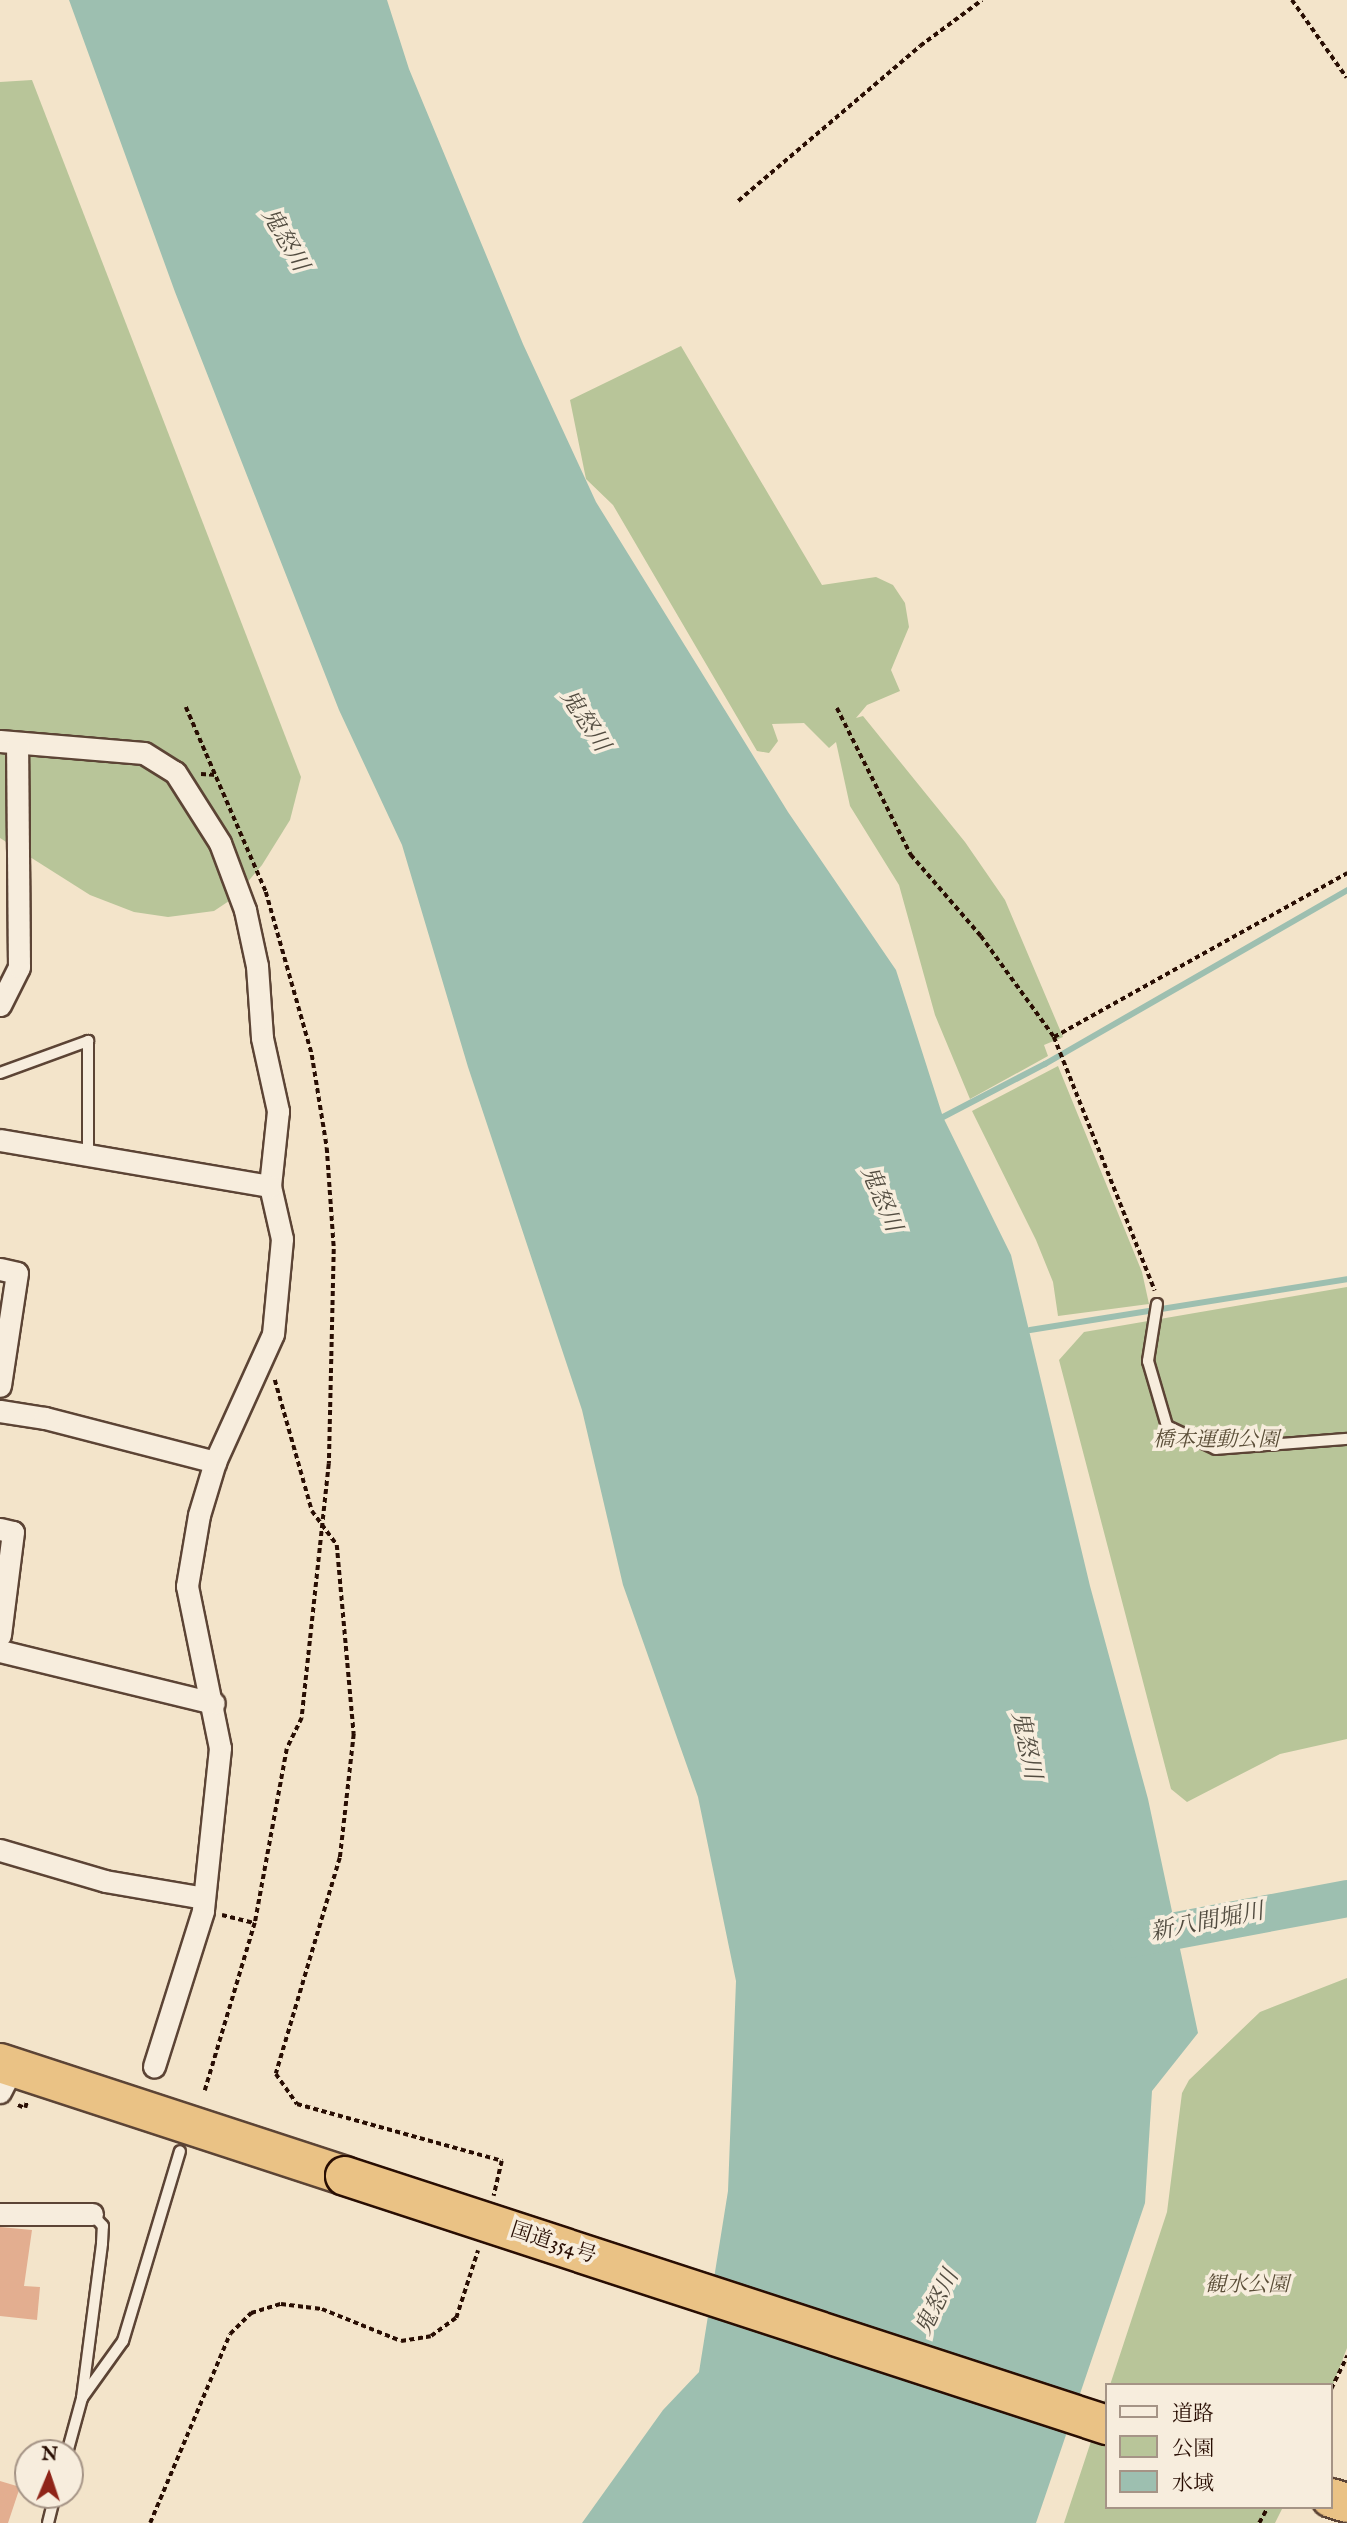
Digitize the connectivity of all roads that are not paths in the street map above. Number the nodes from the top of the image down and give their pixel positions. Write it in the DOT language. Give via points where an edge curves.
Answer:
graph roads {
  1 [pos="8,743"];
  2 [pos="0,1005"];
  3 [pos="0,1073"];
  4 [pos="0,1140"];
  5 [pos="88,1155"];
  6 [pos="270,1186"];
  7 [pos="0,1269"];
  8 [pos="1157,1304"];
  9 [pos="0,1386"];
  10 [pos="0,1411"];
  11 [pos="1347,1439"];
  12 [pos="215,1462"];
  13 [pos="0,1529"];
  14 [pos="0,1635"];
  15 [pos="0,1651"];
  16 [pos="214,1703"];
  17 [pos="0,1850"];
  18 [pos="204,1904"];
  19 [pos="154,2066"];
  20 [pos="4,2074"];
  21 [pos="180,2151"];
  22 [pos="0,2214"];
  23 [pos="92,2214"];
  24 [pos="82,2398"];
  25 [pos="1106,2425"];
  26 [pos="71,2439"];
  1 -- 2 [label="street" via="19,967"];
  1 -- 6 [label="street" via="144,753 175,772 220,843 245,910 257,966 262,1038 278,1111"];
  3 -- 5 [label="lane" via="88,1041"];
  4 -- 5 [label="street"];
  5 -- 6 [label="street"];
  6 -- 12 [label="street" via="282,1239 267,1354"];
  7 -- 9 [label="street" via="17,1272"];
  8 -- 11 [label="lane" via="1148,1361 1167,1426 1216,1450"];
  10 -- 12 [label="street" via="45,1418"];
  12 -- 16 [label="street" via="199,1515 187,1586 194,1632"];
  13 -- 14 [label="street" via="13,1531"];
  15 -- 16 [label="street"];
  16 -- 18 [label="street" via="220,1748"];
  17 -- 18 [label="street"];
  18 -- 19 [label="street"];
  20 -- 25 [label="highway, 国道354号, bridge" via="345,2176"];
  21 -- 24 [label="lane" via="123,2341"];
  22 -- 23 [label="street"];
  23 -- 24 [label="lane" via="103,2226"];
  24 -- 26 [label="lane"];
}
